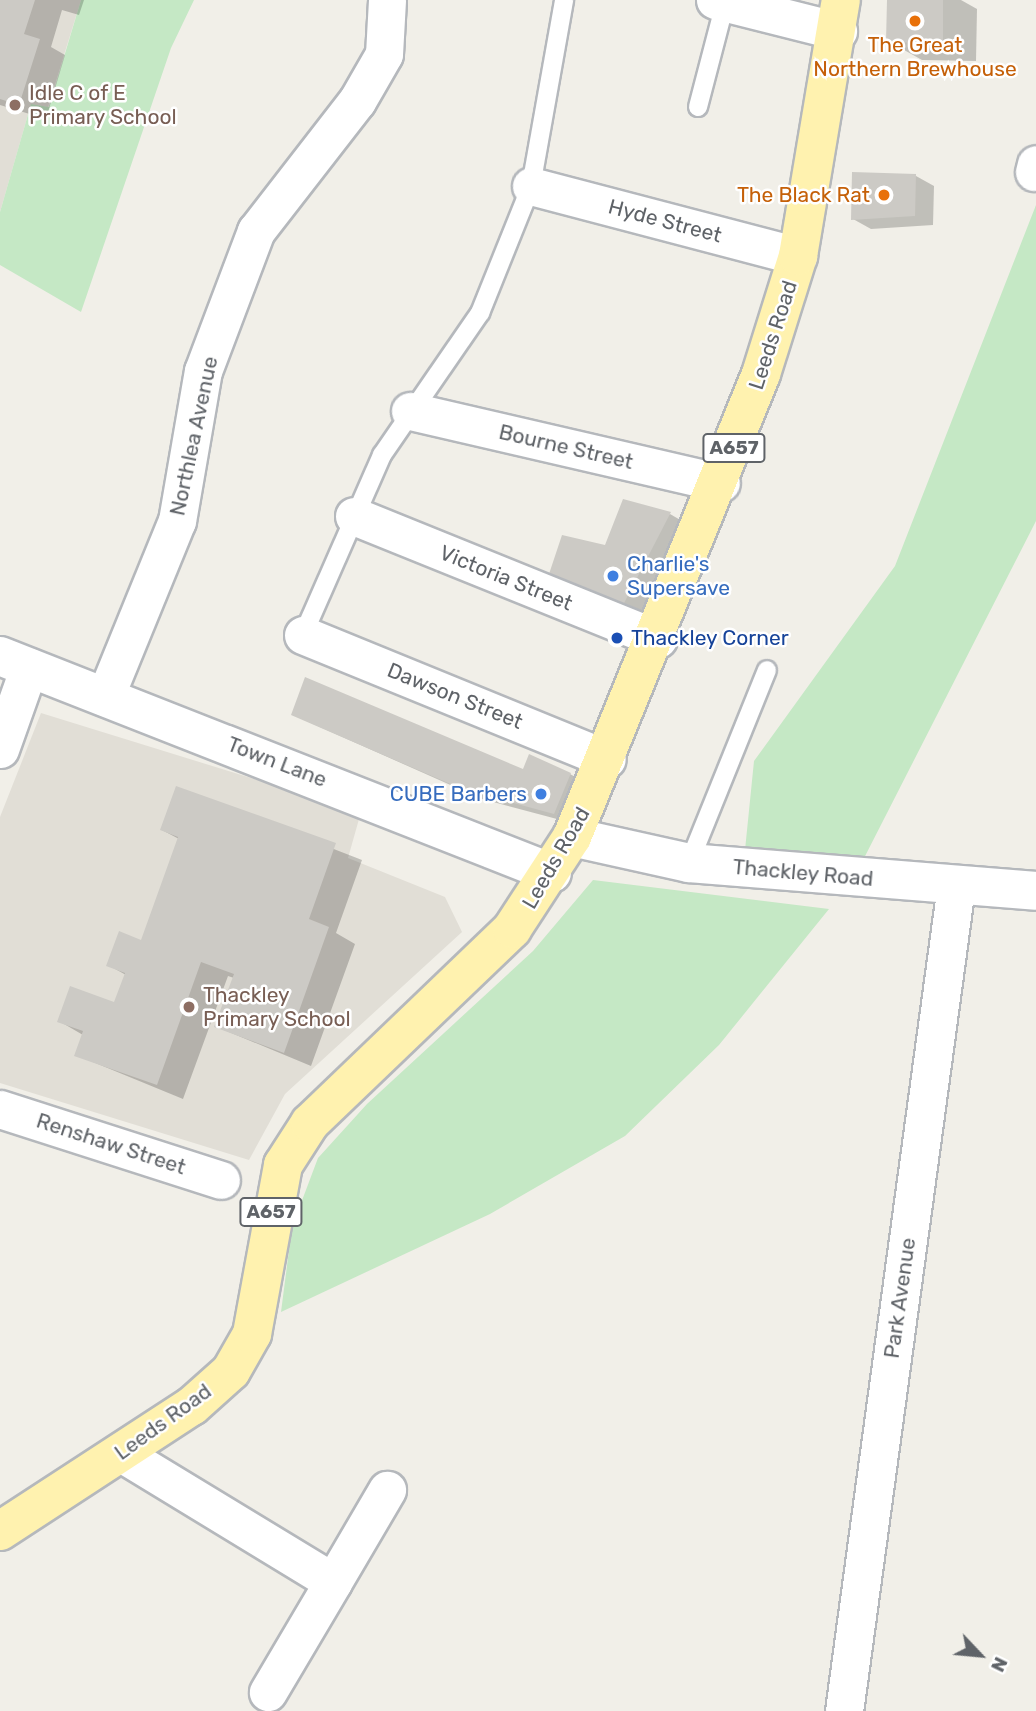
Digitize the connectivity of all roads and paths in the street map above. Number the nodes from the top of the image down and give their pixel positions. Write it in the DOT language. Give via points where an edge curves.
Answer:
graph roads {
  1 [pos="387,0"];
  2 [pos="564,0"];
  3 [pos="720,1"];
  4 [pos="840,15"];
  5 [pos="698,107"];
  6 [pos="531,186"];
  7 [pos="798,256"];
  8 [pos="411,411"];
  9 [pos="721,483"];
  10 [pos="354,516"];
  11 [pos="303,635"];
  12 [pos="658,639"];
  13 [pos="15,662"];
  14 [pos="767,670"];
  15 [pos="105,697"];
  16 [pos="0,749"];
  17 [pos="607,759"];
  18 [pos="572,837"];
  19 [pos="689,863"];
  20 [pos="552,873"];
  21 [pos="956,886"];
  22 [pos="1036,891"];
  23 [pos="0,1109"];
  24 [pos="221,1180"];
  25 [pos="121,1453"];
  26 [pos="387,1490"];
  27 [pos="0,1531"];
  28 [pos="332,1582"];
  29 [pos="268,1692"];
  30 [pos="845,1711"];
  1 -- 15 [label="street, Northlea Avenue" via="384,54 357,101 256,231 203,371 177,522"];
  2 -- 6 [label="lane"];
  3 -- 4 [label="street"];
  3 -- 5 [label="lane"];
  4 -- 7 [label="main road, Leeds Road / A657"];
  6 -- 7 [label="street, Hyde Street"];
  6 -- 8 [label="lane" via="480,313"];
  7 -- 9 [label="main road, Leeds Road / A657"];
  8 -- 9 [label="street, Bourne Street"];
  8 -- 10 [label="lane"];
  9 -- 12 [label="main road, Leeds Road / A657"];
  10 -- 11 [label="lane"];
  10 -- 12 [label="street, Victoria Street"];
  11 -- 17 [label="street, Dawson Street"];
  12 -- 17 [label="main road, Leeds Road / A657"];
  13 -- 15 [label="street, Town Lane"];
  13 -- 16 [label="street"];
  14 -- 19 [label="lane"];
  15 -- 20 [label="street, Town Lane"];
  17 -- 18 [label="main road, Leeds Road / A657"];
  18 -- 19 [label="street, Thackley Road"];
  18 -- 20 [label="main road, Leeds Road / A657"];
  19 -- 21 [label="street, Thackley Road"];
  20 -- 25 [label="main road, Leeds Road / A657" via="512,929 310,1123 283,1166 247,1343 231,1371 192,1406"];
  21 -- 22 [label="street, Thackley Road"];
  21 -- 30 [label="street, Park Avenue"];
  23 -- 24 [label="street, Renshaw Street"];
  25 -- 27 [label="main road, Leeds Road / A657"];
  25 -- 28 [label="street"];
  26 -- 28 [label="street"];
  28 -- 29 [label="street"];
}
